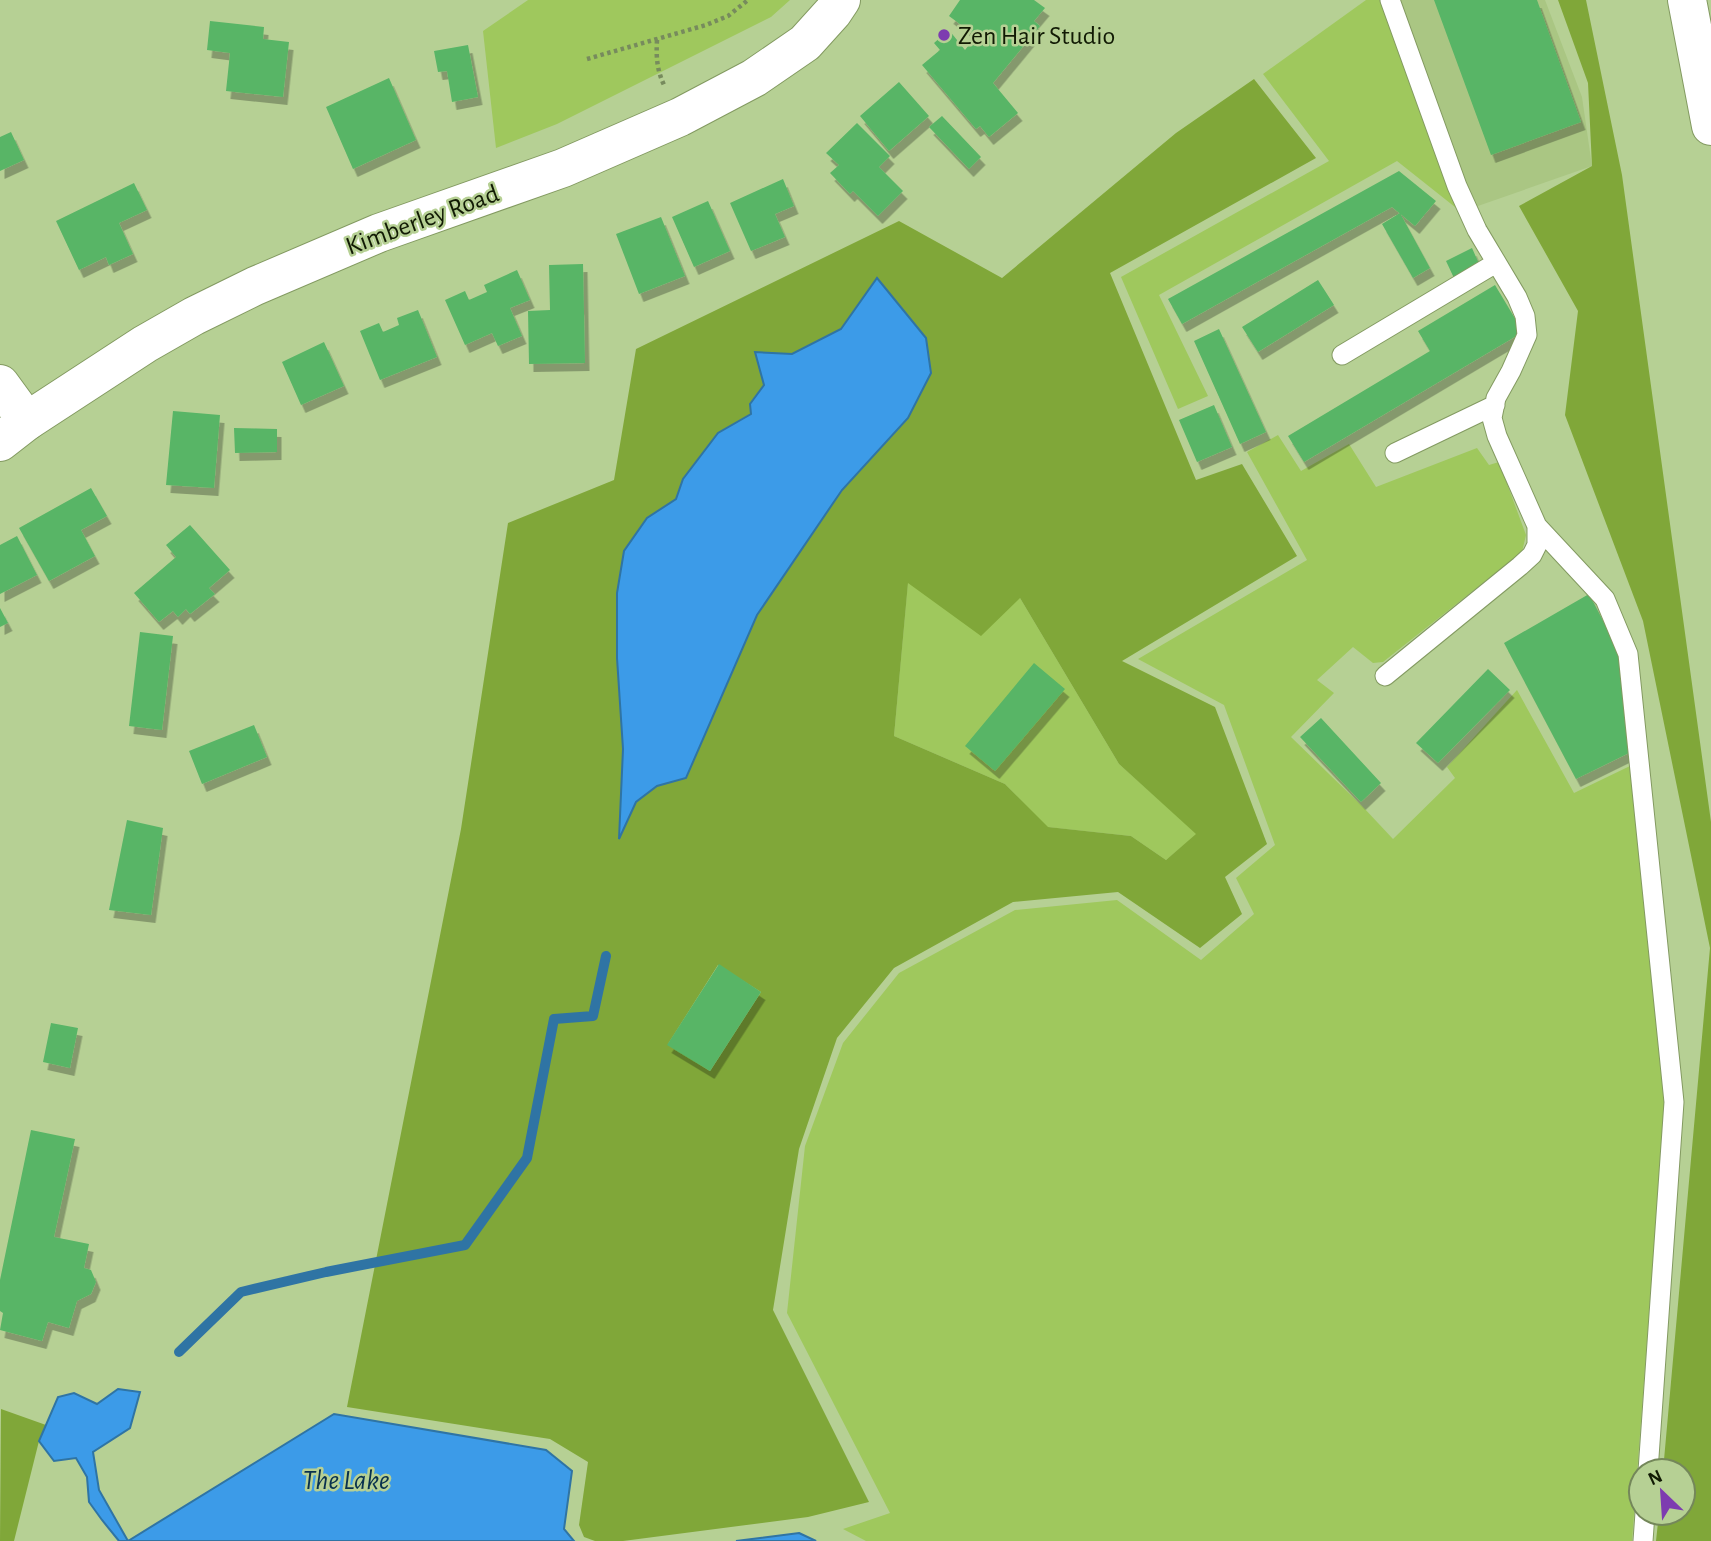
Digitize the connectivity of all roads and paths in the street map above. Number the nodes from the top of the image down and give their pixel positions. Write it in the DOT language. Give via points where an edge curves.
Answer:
graph roads {
  1 [pos="748,0"];
  2 [pos="841,0"];
  3 [pos="1390,0"];
  4 [pos="1687,0"];
  5 [pos="656,40"];
  6 [pos="587,59"];
  7 [pos="680,117"];
  8 [pos="1711,126"];
  9 [pos="1496,263"];
  10 [pos="1342,355"];
  11 [pos="0,384"];
  12 [pos="1495,405"];
  13 [pos="14,431"];
  14 [pos="1395,453"];
  15 [pos="1536,526"];
  16 [pos="1385,676"];
  17 [pos="1649,1457"];
  1 -- 5 [label="path" via="728,16"];
  2 -- 7 [label="main road, Kimberley Road" via="805,43 754,78"];
  3 -- 9 [label="lane" via="1457,186"];
  4 -- 8 [label="main road"];
  5 -- 6 [label="path"];
  5 -- 7 [label="path" via="659,74"];
  7 -- 13 [label="main road, Kimberley Road" via="563,168 379,233 255,286 145,344"];
  9 -- 10 [label="lane"];
  9 -- 12 [label="lane" via="1525,316 1527,335"];
  11 -- 13 [label="main road"];
  12 -- 14 [label="lane"];
  12 -- 15 [label="lane" via="1492,418 1497,436"];
  15 -- 16 [label="lane" via="1537,545 1532,555"];
  15 -- 17 [label="lane" via="1605,599 1628,654 1674,1102"];
}
